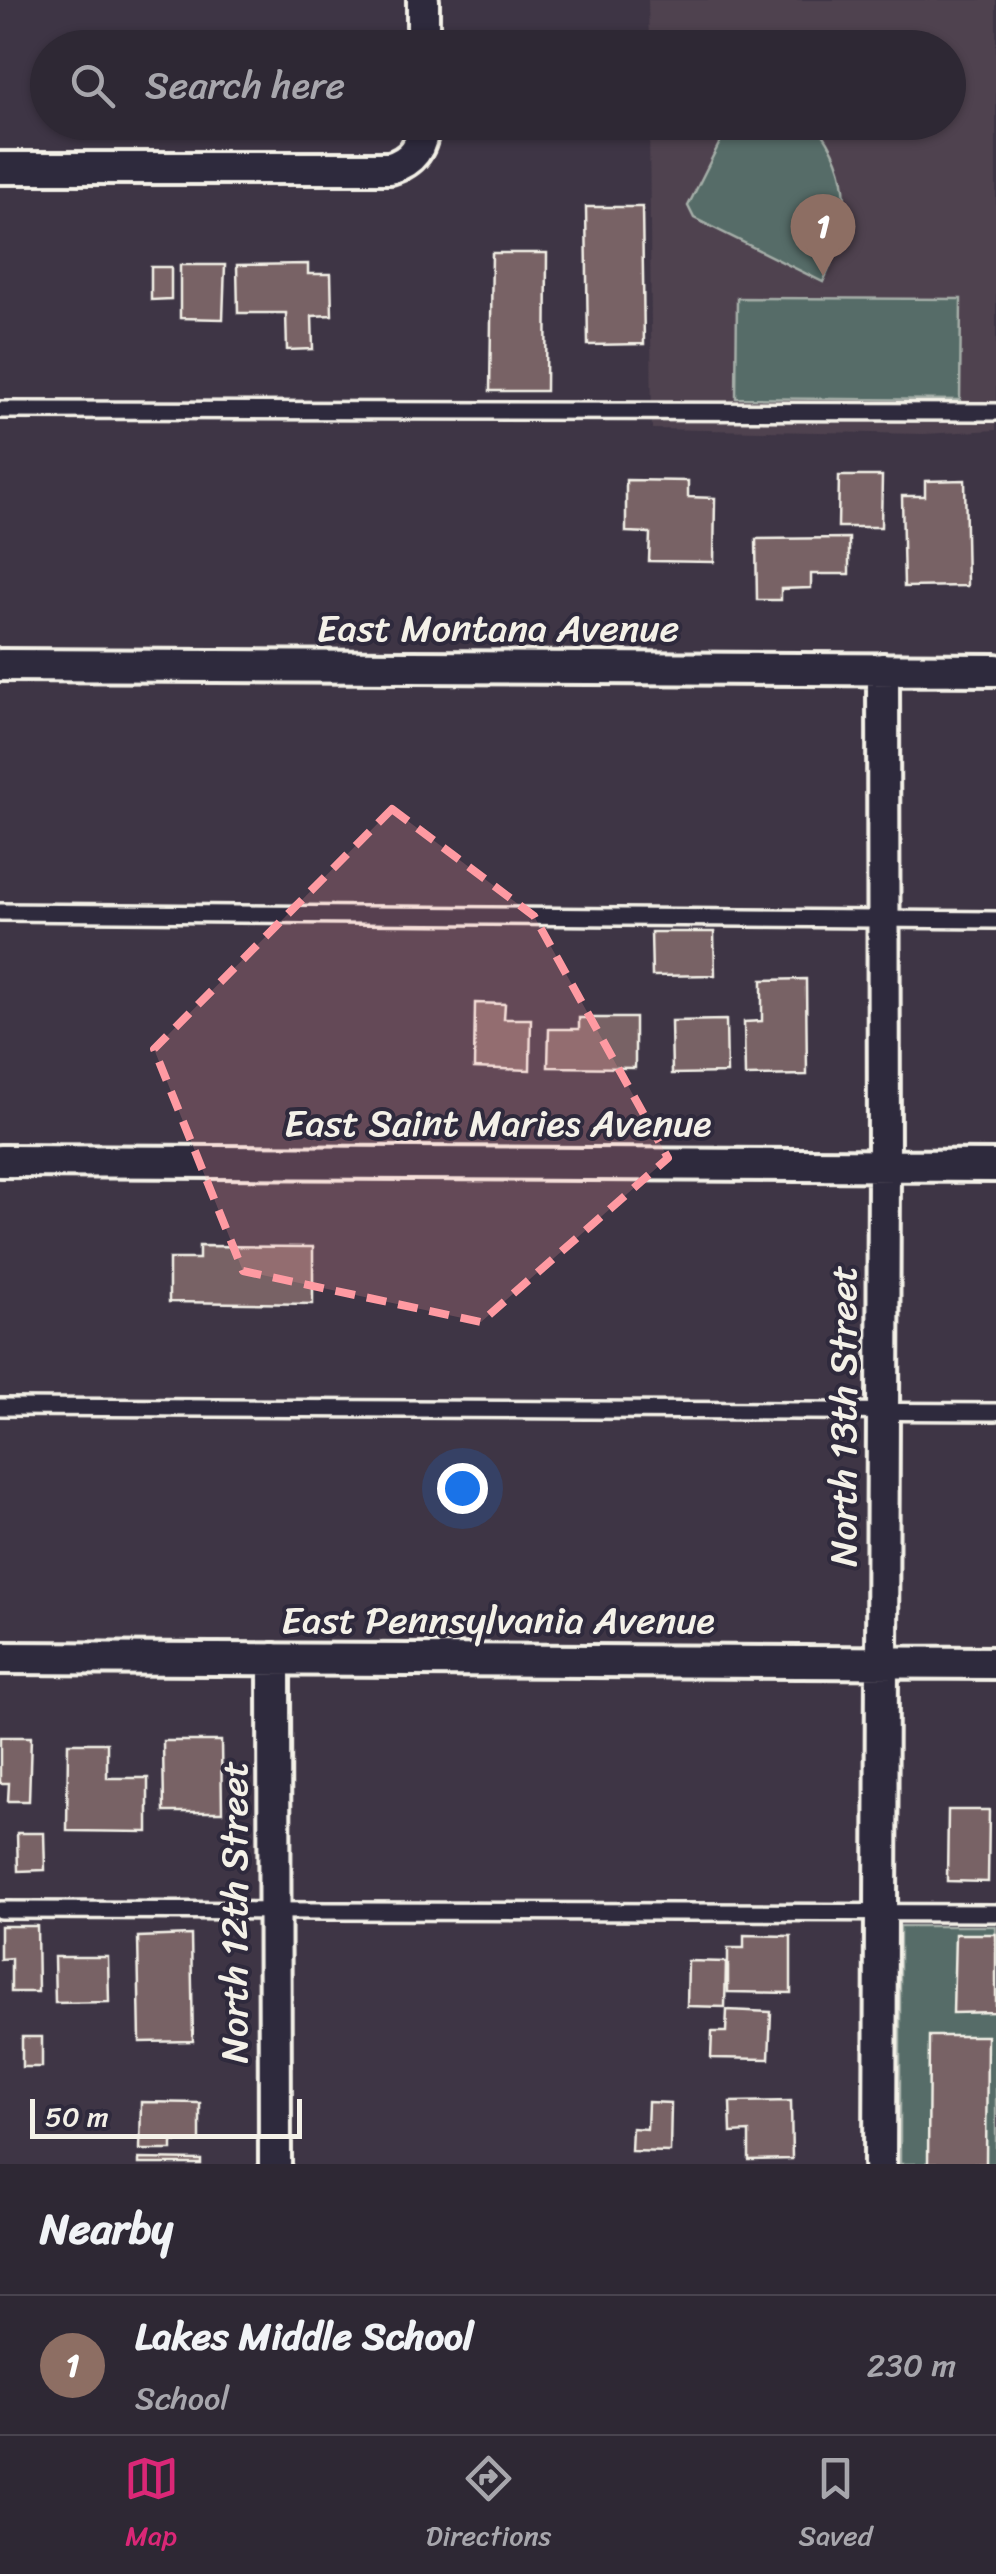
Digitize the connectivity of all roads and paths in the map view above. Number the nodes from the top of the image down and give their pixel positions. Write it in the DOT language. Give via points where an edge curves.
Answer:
graph roads {
  1 [pos="423,0"];
  2 [pos="423,30"];
  3 [pos="420,140"];
  4 [pos="0,168"];
  5 [pos="0,410"];
  6 [pos="996,412"];
  7 [pos="0,665"];
  8 [pos="883,669"];
  9 [pos="996,670"];
  10 [pos="0,912"];
  11 [pos="884,919"];
  12 [pos="996,920"];
  13 [pos="0,1161"];
  14 [pos="884,1165"];
  15 [pos="996,1166"];
  16 [pos="0,1407"];
  17 [pos="882,1412"];
  18 [pos="996,1412"];
  19 [pos="0,1658"];
  20 [pos="274,1659"];
  21 [pos="881,1662"];
  22 [pos="996,1663"];
  23 [pos="0,1910"];
  24 [pos="274,1911"];
  25 [pos="880,1912"];
  26 [pos="996,1913"];
  27 [pos="275,2164"];
  28 [pos="880,2164"];
  1 -- 2 [label="street"];
  3 -- 4 [label="street" via="413,157 390,168"];
  5 -- 6 [label="lane"];
  7 -- 8 [label="street, East Montana Avenue"];
  8 -- 9 [label="street, East Montana Avenue"];
  8 -- 11 [label="street, North 13th Street"];
  10 -- 11 [label="lane"];
  11 -- 12 [label="lane"];
  11 -- 14 [label="street, North 13th Street"];
  13 -- 14 [label="street, East Saint Maries Avenue"];
  14 -- 15 [label="street, East Saint Maries Avenue"];
  14 -- 17 [label="street, North 13th Street"];
  16 -- 17 [label="lane"];
  17 -- 18 [label="lane"];
  17 -- 21 [label="street, North 13th Street"];
  19 -- 20 [label="street, East Pennsylvania Avenue"];
  20 -- 21 [label="street, East Pennsylvania Avenue"];
  20 -- 24 [label="street, North 12th Street"];
  21 -- 22 [label="street, East Pennsylvania Avenue"];
  21 -- 25 [label="street, North 13th Street"];
  23 -- 24 [label="lane"];
  24 -- 25 [label="lane"];
  24 -- 27 [label="street, North 12th Street"];
  25 -- 26 [label="lane"];
  25 -- 28 [label="street, North 13th Street"];
}
